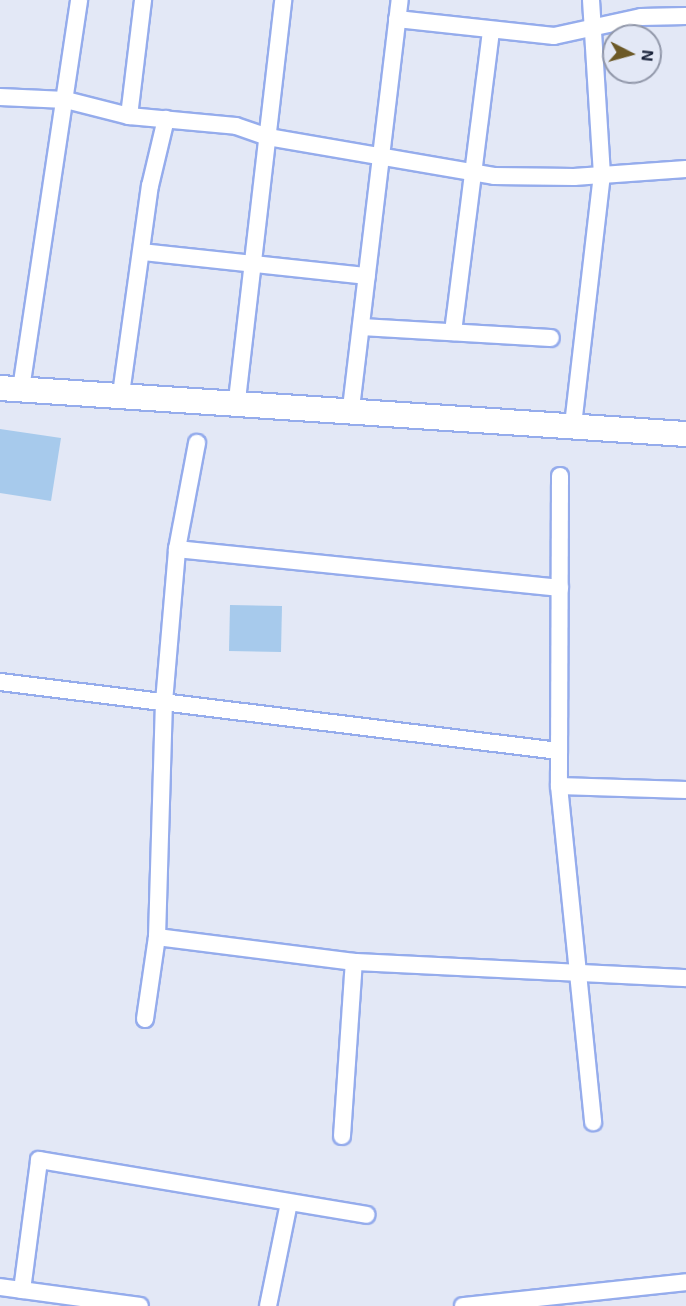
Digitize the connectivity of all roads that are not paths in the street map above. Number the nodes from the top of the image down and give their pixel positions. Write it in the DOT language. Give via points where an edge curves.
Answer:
graph roads {
  1 [pos="79,0"];
  2 [pos="143,0"];
  3 [pos="283,0"];
  4 [pos="400,0"];
  5 [pos="591,0"];
  6 [pos="686,16"];
  7 [pos="397,19"];
  8 [pos="592,30"];
  9 [pos="491,31"];
  10 [pos="0,97"];
  11 [pos="66,100"];
  12 [pos="129,116"];
  13 [pos="166,119"];
  14 [pos="268,137"];
  15 [pos="382,154"];
  16 [pos="686,169"];
  17 [pos="472,171"];
  18 [pos="602,175"];
  19 [pos="142,252"];
  20 [pos="253,267"];
  21 [pos="367,276"];
  22 [pos="361,327"];
  23 [pos="453,332"];
  24 [pos="551,338"];
  25 [pos="11,389"];
  26 [pos="121,394"];
  27 [pos="237,400"];
  28 [pos="351,408"];
  29 [pos="573,425"];
  30 [pos="686,434"];
  31 [pos="197,443"];
  32 [pos="560,476"];
  33 [pos="177,549"];
  34 [pos="560,588"];
  35 [pos="0,682"];
  36 [pos="164,702"];
  37 [pos="559,751"];
  38 [pos="559,786"];
  39 [pos="686,790"];
  40 [pos="157,937"];
  41 [pos="354,962"];
  42 [pos="578,972"];
  43 [pos="686,978"];
  44 [pos="145,1019"];
  45 [pos="593,1122"];
  46 [pos="342,1136"];
  47 [pos="290,1203"];
  48 [pos="366,1215"];
  49 [pos="686,1282"];
  50 [pos="0,1287"];
  51 [pos="22,1290"];
  52 [pos="140,1306"];
  53 [pos="268,1306"];
  54 [pos="463,1306"];
  1 -- 11 [label="street"];
  2 -- 12 [label="street"];
  3 -- 14 [label="street"];
  4 -- 7 [label="street"];
  5 -- 8 [label="street"];
  6 -- 8 [label="street" via="641,17"];
  7 -- 9 [label="street"];
  7 -- 15 [label="street"];
  8 -- 9 [label="street" via="554,36"];
  8 -- 18 [label="street"];
  9 -- 17 [label="street"];
  10 -- 11 [label="street"];
  11 -- 12 [label="street"];
  11 -- 25 [label="street"];
  12 -- 13 [label="street"];
  13 -- 14 [label="street" via="236,126"];
  13 -- 19 [label="street"];
  14 -- 15 [label="street"];
  14 -- 20 [label="street"];
  15 -- 17 [label="street"];
  15 -- 21 [label="street"];
  16 -- 18 [label="street"];
  17 -- 18 [label="street"];
  17 -- 23 [label="street"];
  18 -- 29 [label="street"];
  19 -- 20 [label="street"];
  19 -- 26 [label="street"];
  20 -- 21 [label="street"];
  20 -- 27 [label="street"];
  21 -- 22 [label="street"];
  22 -- 23 [label="street"];
  22 -- 28 [label="street"];
  23 -- 24 [label="street"];
  25 -- 26 [label="street"];
  26 -- 27 [label="street"];
  27 -- 28 [label="street"];
  28 -- 29 [label="street"];
  29 -- 30 [label="street"];
  31 -- 33 [label="street"];
  32 -- 34 [label="street"];
  33 -- 34 [label="street"];
  33 -- 36 [label="street"];
  34 -- 37 [label="street"];
  35 -- 36 [label="street"];
  36 -- 37 [label="street"];
  36 -- 40 [label="street"];
  37 -- 38 [label="street"];
  38 -- 39 [label="street"];
  38 -- 42 [label="street"];
  40 -- 41 [label="street"];
  40 -- 44 [label="street"];
  41 -- 42 [label="street"];
  41 -- 46 [label="street"];
  42 -- 43 [label="street"];
  42 -- 45 [label="street"];
  47 -- 48 [label="street"];
  47 -- 51 [label="street" via="39,1160"];
  47 -- 53 [label="street"];
  49 -- 54 [label="street"];
  50 -- 51 [label="street"];
  51 -- 52 [label="street"];
}
